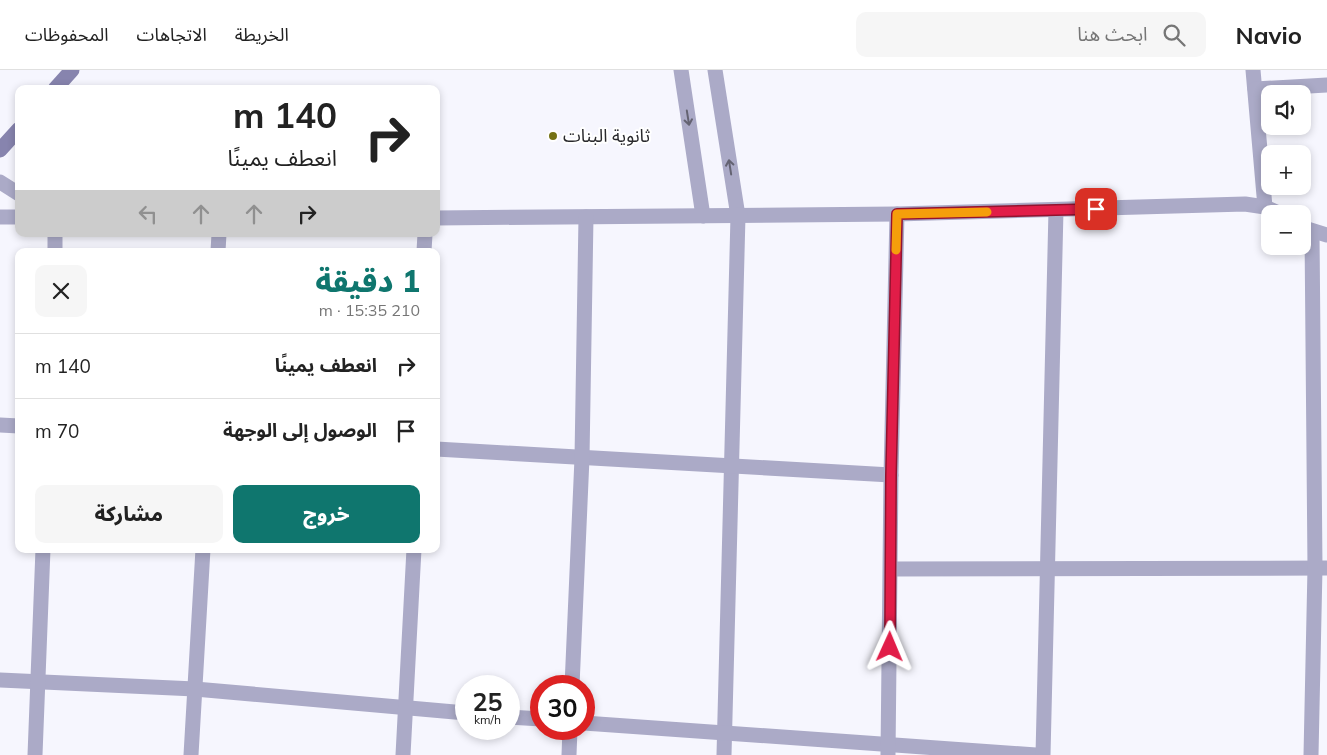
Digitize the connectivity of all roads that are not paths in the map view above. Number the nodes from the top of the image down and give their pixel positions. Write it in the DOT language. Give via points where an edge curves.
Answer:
graph roads {
  1 [pos="72,70"];
  2 [pos="681,70"];
  3 [pos="715,70"];
  4 [pos="1253,70"];
  5 [pos="59,85"];
  6 [pos="1327,85"];
  7 [pos="1255,89"];
  8 [pos="15,133"];
  9 [pos="0,150"];
  10 [pos="0,182"];
  11 [pos="15,191"];
  12 [pos="1265,205"];
  13 [pos="1261,206"];
  14 [pos="1056,210"];
  15 [pos="897,214"];
  16 [pos="703,216"];
  17 [pos="738,216"];
  18 [pos="0,217"];
  19 [pos="15,217"];
  20 [pos="586,217"];
  21 [pos="440,218"];
  22 [pos="1311,231"];
  23 [pos="1327,235"];
  24 [pos="1308,255"];
  25 [pos="0,425"];
  26 [pos="15,426"];
  27 [pos="440,449"];
  28 [pos="582,458"];
  29 [pos="732,466"];
  30 [pos="891,475"];
  31 [pos="43,553"];
  32 [pos="203,553"];
  33 [pos="414,553"];
  34 [pos="1047,568"];
  35 [pos="1321,568"];
  36 [pos="891,569"];
  37 [pos="572,675"];
  38 [pos="0,680"];
  39 [pos="38,683"];
  40 [pos="195,688"];
  41 [pos="406,708"];
  42 [pos="455,712"];
  43 [pos="595,724"];
  44 [pos="724,734"];
  45 [pos="570,740"];
  46 [pos="889,750"];
  47 [pos="35,755"];
  48 [pos="191,755"];
  49 [pos="402,755"];
  50 [pos="569,755"];
  51 [pos="724,755"];
  52 [pos="1036,755"];
  53 [pos="1043,755"];
  54 [pos="1311,755"];
  1 -- 5 [label="street"];
  2 -- 16 [label="street, one-way"];
  17 -- 3 [label="street, one-way"];
  4 -- 7 [label="street"];
  6 -- 7 [label="street"];
  7 -- 12 [label="street"];
  8 -- 9 [label="street"];
  10 -- 11 [label="street"];
  13 -- 14 [label="street" via="1245,204"];
  14 -- 15 [label="street"];
  14 -- 34 [label="street"];
  15 -- 17 [label="street"];
  15 -- 30 [label="street"];
  16 -- 17 [label="street"];
  16 -- 20 [label="street"];
  17 -- 29 [label="street"];
  18 -- 19 [label="street"];
  20 -- 21 [label="street"];
  20 -- 28 [label="street"];
  22 -- 23 [label="street"];
  24 -- 35 [label="street"];
  25 -- 26 [label="street"];
  27 -- 28 [label="street"];
  28 -- 29 [label="street"];
  28 -- 37 [label="street"];
  29 -- 30 [label="street"];
  29 -- 44 [label="street"];
  30 -- 36 [label="street"];
  31 -- 39 [label="street"];
  32 -- 40 [label="street"];
  33 -- 41 [label="street"];
  34 -- 35 [label="street"];
  34 -- 36 [label="street"];
  34 -- 53 [label="street"];
  35 -- 54 [label="street"];
  36 -- 46 [label="street"];
  38 -- 39 [label="street"];
  39 -- 40 [label="street"];
  39 -- 47 [label="street"];
  40 -- 41 [label="street"];
  40 -- 48 [label="street"];
  41 -- 42 [label="street"];
  41 -- 49 [label="street"];
  43 -- 44 [label="street"];
  44 -- 46 [label="street"];
  44 -- 51 [label="street"];
  45 -- 50 [label="street"];
  46 -- 52 [label="street"];
}
